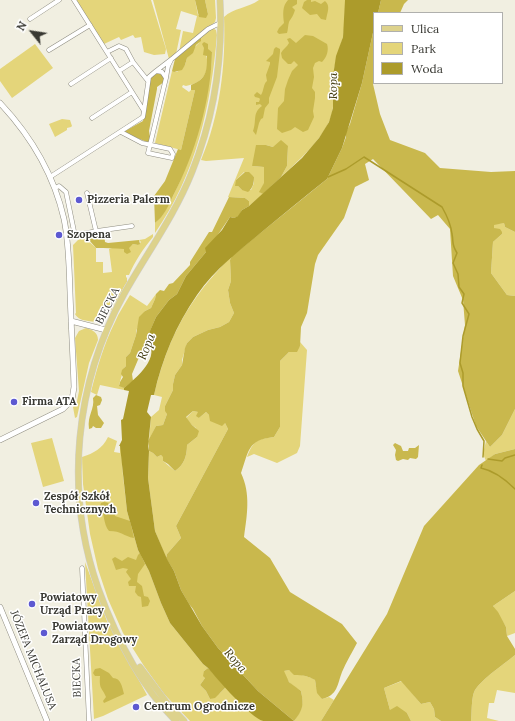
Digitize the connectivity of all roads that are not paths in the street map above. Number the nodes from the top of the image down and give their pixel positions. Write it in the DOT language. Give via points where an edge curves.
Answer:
graph roads {
  1 [pos="59,0"];
  2 [pos="74,0"];
  3 [pos="220,0"];
  4 [pos="30,19"];
  5 [pos="220,23"];
  6 [pos="90,25"];
  7 [pos="49,50"];
  8 [pos="107,52"];
  9 [pos="111,58"];
  10 [pos="173,58"];
  11 [pos="133,62"];
  12 [pos="119,71"];
  13 [pos="156,71"];
  14 [pos="166,78"];
  15 [pos="148,81"];
  16 [pos="71,84"];
  17 [pos="132,92"];
  18 [pos="0,103"];
  19 [pos="144,111"];
  20 [pos="92,118"];
  21 [pos="120,132"];
  22 [pos="150,145"];
  23 [pos="50,177"];
  24 [pos="55,188"];
  25 [pos="87,194"];
  26 [pos="132,226"];
  27 [pos="96,231"];
  28 [pos="75,236"];
  29 [pos="67,238"];
  30 [pos="71,321"];
  31 [pos="106,330"];
  32 [pos="0,440"];
  33 [pos="82,568"];
  34 [pos="0,607"];
  35 [pos="117,632"];
  36 [pos="169,714"];
  37 [pos="89,720"];
  38 [pos="47,721"];
  39 [pos="169,721"];
  40 [pos="176,721"];
  41 [pos="184,721"];
  1 -- 4 [label="street"];
  2 -- 6 [label="street"];
  3 -- 5 [label="main road, BIECKA"];
  5 -- 10 [label="street" via="208,29"];
  5 -- 31 [label="main road, BIECKA" via="218,74 203,143 192,173"];
  6 -- 7 [label="street"];
  6 -- 8 [label="street"];
  8 -- 9 [label="street"];
  8 -- 11 [label="street" via="119,46 126,49"];
  9 -- 12 [label="street"];
  9 -- 16 [label="street"];
  10 -- 13 [label="street"];
  10 -- 14 [label="street" via="168,66"];
  11 -- 12 [label="street"];
  11 -- 15 [label="street"];
  12 -- 17 [label="street"];
  13 -- 14 [label="street" via="162,72"];
  13 -- 15 [label="street" via="150,75"];
  14 -- 22 [label="street"];
  15 -- 19 [label="street"];
  17 -- 19 [label="street"];
  17 -- 20 [label="street"];
  18 -- 23 [label="street" via="29,138"];
  19 -- 21 [label="street" via="143,117"];
  21 -- 22 [label="street"];
  21 -- 23 [label="street"];
  22 -- 22 [label="street" via="170,149 172,158 148,153"];
  23 -- 24 [label="street"];
  24 -- 28 [label="street" via="59,186 66,192"];
  24 -- 29 [label="street"];
  25 -- 27 [label="street"];
  26 -- 27 [label="street"];
  27 -- 28 [label="street"];
  28 -- 29 [label="street"];
  29 -- 30 [label="street"];
  30 -- 31 [label="street"];
  30 -- 32 [label="street" via="74,387 72,400 62,409"];
  31 -- 35 [label="main road, BIECKA" via="90,375 85,399 79,443 78,477 83,530 89,559"];
  33 -- 37 [label="street, BIECKA"];
  34 -- 38 [label="street, JÓZEFA MICHALUSA"];
  35 -- 36 [label="main road, BIECKA" via="135,667"];
  35 -- 41 [label="main road, BIECKA" via="150,681"];
  36 -- 39 [label="street"];
  36 -- 40 [label="main road, BIECKA"];
}
